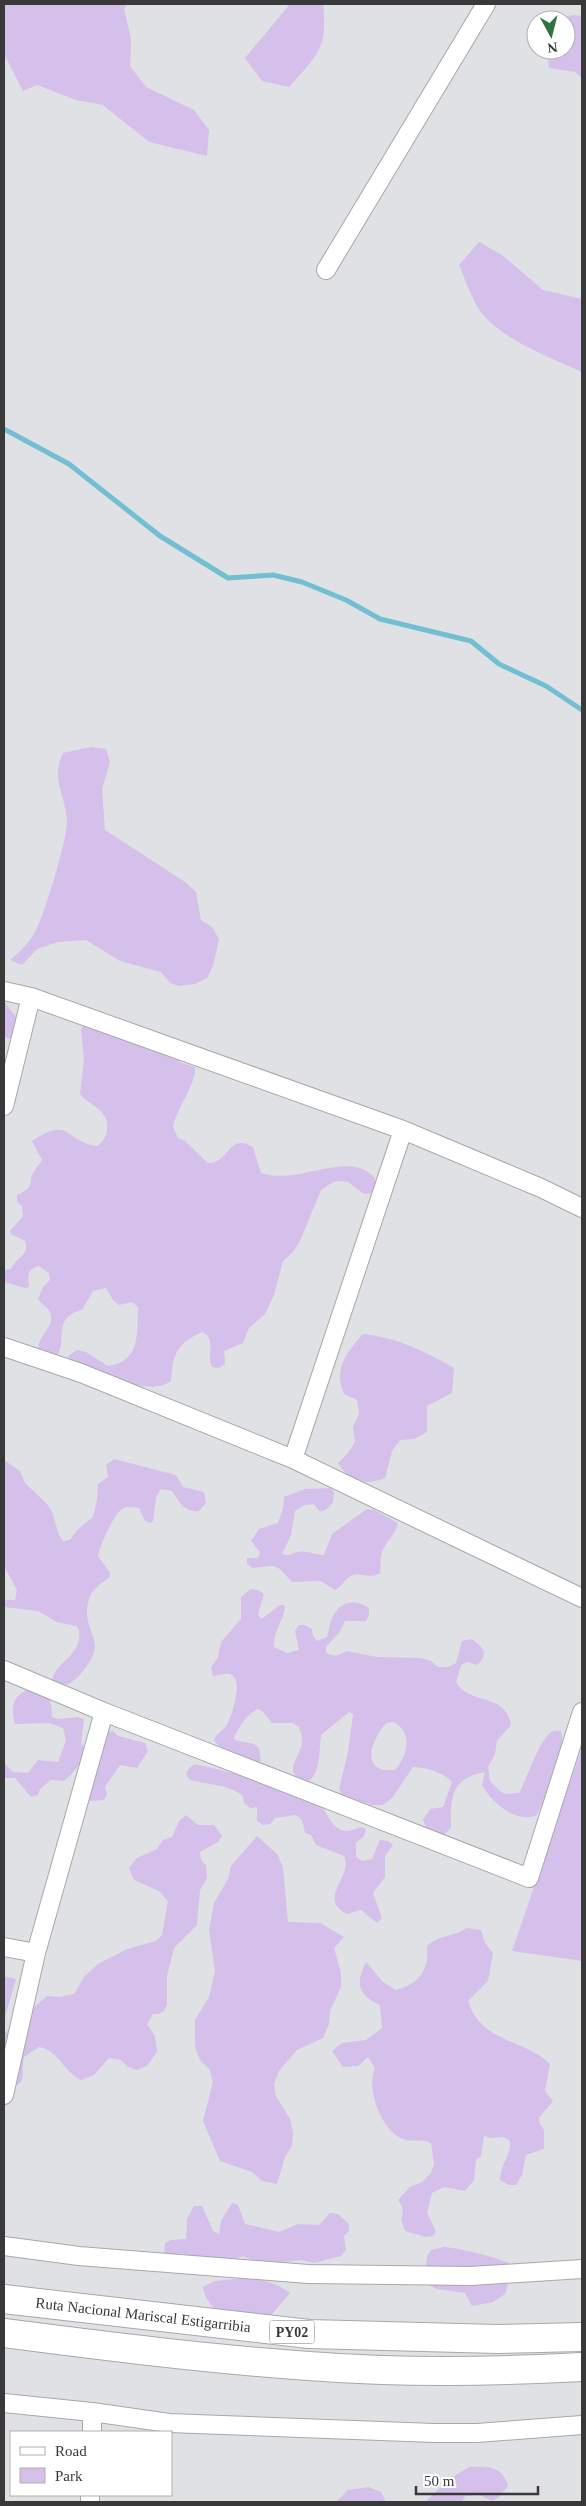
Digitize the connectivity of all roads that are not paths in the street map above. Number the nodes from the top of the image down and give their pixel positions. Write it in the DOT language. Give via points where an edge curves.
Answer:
graph roads {
  1 [pos="486,4"];
  2 [pos="326,270"];
  3 [pos="4,991"];
  4 [pos="31,998"];
  5 [pos="4,1106"];
  6 [pos="403,1130"];
  7 [pos="582,1208"];
  8 [pos="4,1347"];
  9 [pos="293,1459"];
  10 [pos="582,1598"];
  11 [pos="4,1670"];
  12 [pos="104,1712"];
  13 [pos="582,1712"];
  14 [pos="4,1947"];
  15 [pos="36,1953"];
  16 [pos="4,2095"];
  17 [pos="4,2246"];
  18 [pos="582,2269"];
  19 [pos="4,2299"];
  20 [pos="4,2333"];
  21 [pos="582,2337"];
  22 [pos="582,2367"];
  23 [pos="4,2403"];
  24 [pos="92,2412"];
  25 [pos="582,2425"];
  26 [pos="92,2431"];
  1 -- 2 [label="street"];
  3 -- 4 [label="street"];
  4 -- 5 [label="street"];
  4 -- 6 [label="street"];
  6 -- 7 [label="street"];
  6 -- 9 [label="street"];
  8 -- 9 [label="street" via="82,1373"];
  9 -- 10 [label="street"];
  11 -- 12 [label="street"];
  12 -- 13 [label="street" via="529,1878"];
  12 -- 15 [label="street"];
  14 -- 15 [label="street"];
  15 -- 16 [label="street"];
  17 -- 18 [label="street" via="79,2256 308,2274 471,2276"];
  19 -- 21 [label="highway, Ruta Nacional Mariscal Estigarribia / PY02" via="309,2334 498,2339"];
  20 -- 22 [label="highway, PY02" via="310,2366 528,2370"];
  23 -- 24 [label="street"];
  24 -- 25 [label="street" via="170,2423 434,2433"];
  24 -- 26 [label="street"];
}
